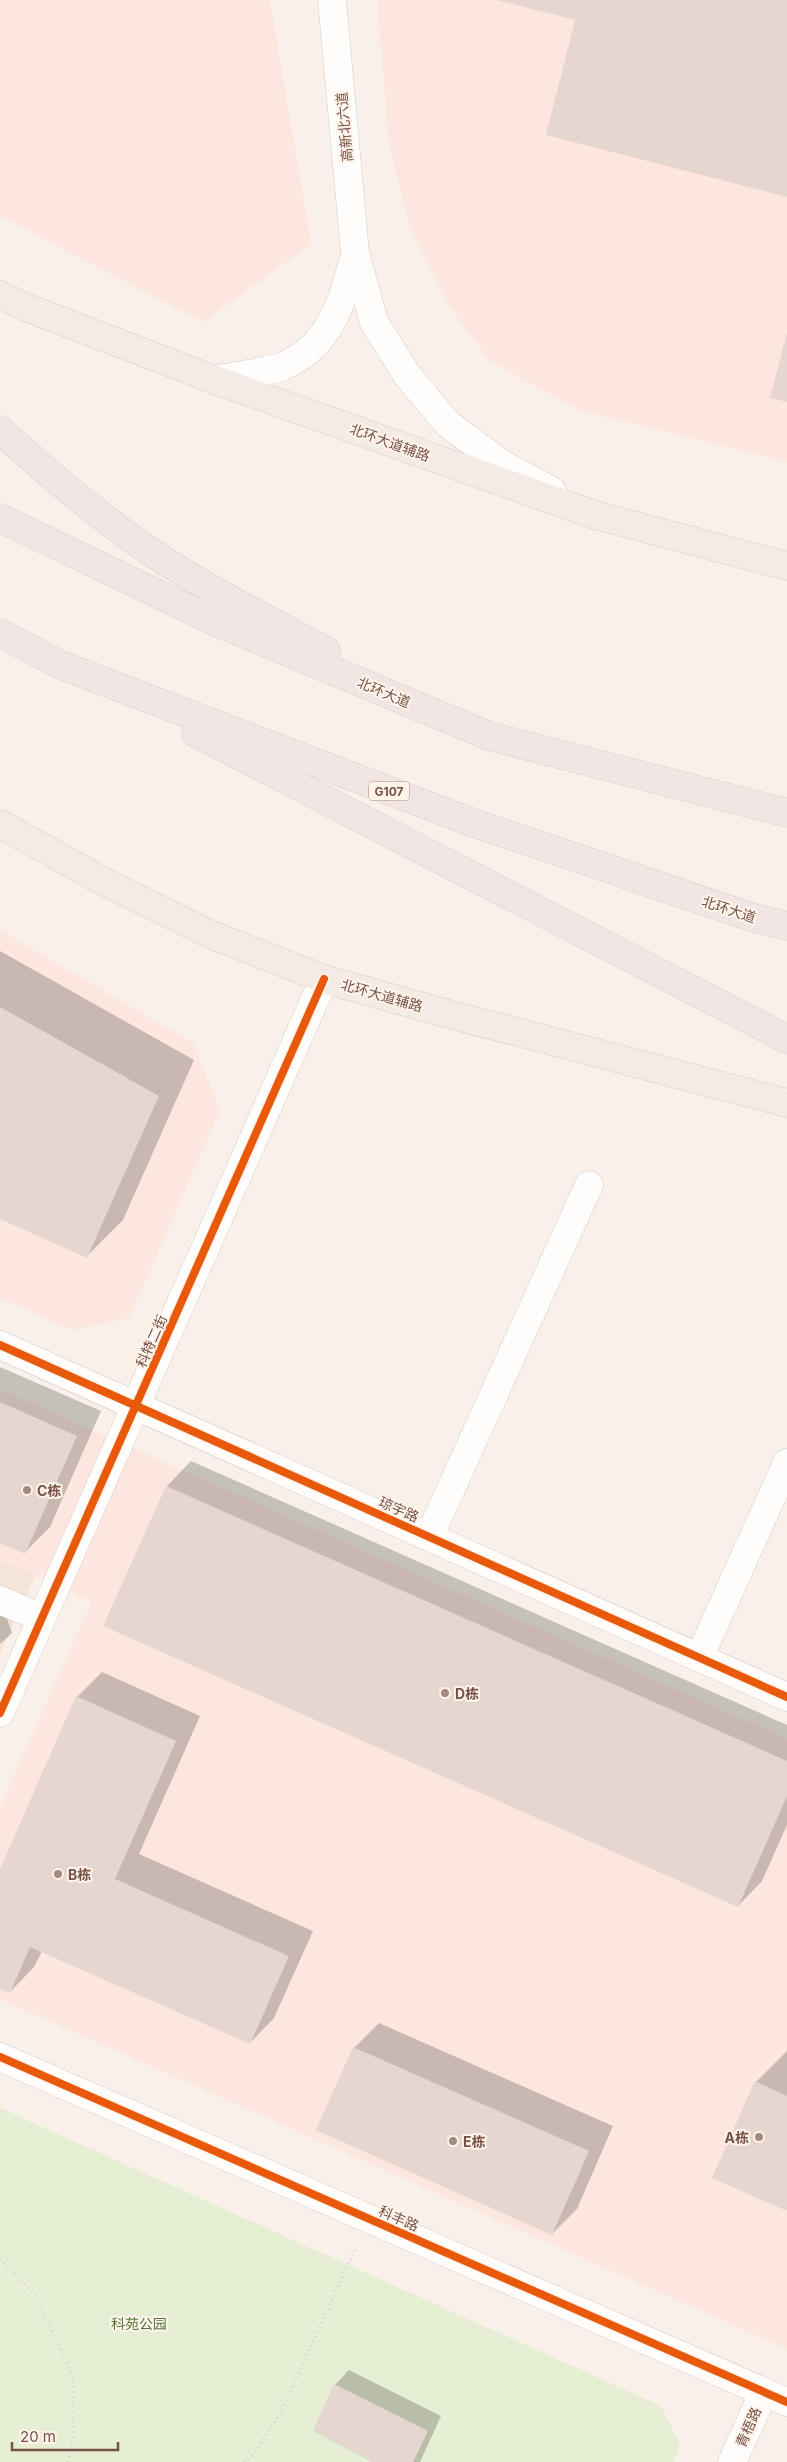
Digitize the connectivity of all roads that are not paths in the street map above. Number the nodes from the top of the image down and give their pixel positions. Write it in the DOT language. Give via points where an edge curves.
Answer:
graph roads {
  1 [pos="332,0"];
  2 [pos="356,253"];
  3 [pos="0,295"];
  4 [pos="215,380"];
  5 [pos="0,430"];
  6 [pos="595,515"];
  7 [pos="0,518"];
  8 [pos="787,566"];
  9 [pos="0,633"];
  10 [pos="61,665"];
  11 [pos="489,736"];
  12 [pos="787,813"];
  13 [pos="0,824"];
  14 [pos="787,926"];
  15 [pos="324,979"];
  16 [pos="787,1039"];
  17 [pos="787,1103"];
  18 [pos="589,1185"];
  19 [pos="0,1345"];
  20 [pos="136,1406"];
  21 [pos="787,1464"];
  22 [pos="429,1537"];
  23 [pos="0,1600"];
  24 [pos="42,1618"];
  25 [pos="699,1658"];
  26 [pos="787,1697"];
  27 [pos="0,1713"];
  28 [pos="0,2056"];
  29 [pos="775,2397"];
  30 [pos="732,2462"];
  1 -- 2 [label="street, 高新北六道"];
  2 -- 4 [label="street" via="341,303 320,342 283,366"];
  2 -- 6 [label="street" via="374,322 407,375 448,424 502,464"];
  3 -- 4 [label="main road, 北环大道辅路"];
  4 -- 6 [label="main road, 北环大道辅路"];
  5 -- 11 [label="highway" via="65,488 154,554 257,614"];
  6 -- 8 [label="main road, 北环大道辅路"];
  7 -- 11 [label="highway, 北环大道" via="214,621"];
  9 -- 10 [label="highway, 北环大道 / G107"];
  10 -- 14 [label="highway, 北环大道 / G107" via="471,822 751,917"];
  10 -- 16 [label="highway"];
  11 -- 12 [label="highway, 北环大道"];
  13 -- 15 [label="main road, 北环大道辅路" via="212,935"];
  15 -- 17 [label="main road, 北环大道辅路"];
  15 -- 20 [label="street, 科特二街"];
  18 -- 22 [label="street"];
  19 -- 20 [label="street, 琼宇路"];
  20 -- 22 [label="street, 琼宇路"];
  20 -- 24 [label="street, 科特二街"];
  21 -- 25 [label="street"];
  22 -- 25 [label="street, 琼宇路"];
  23 -- 24 [label="street"];
  24 -- 27 [label="street, 科特二街"];
  25 -- 26 [label="street, 琼宇路"];
  28 -- 29 [label="street, 科丰路"];
  29 -- 30 [label="street, 青梧路"];
}
